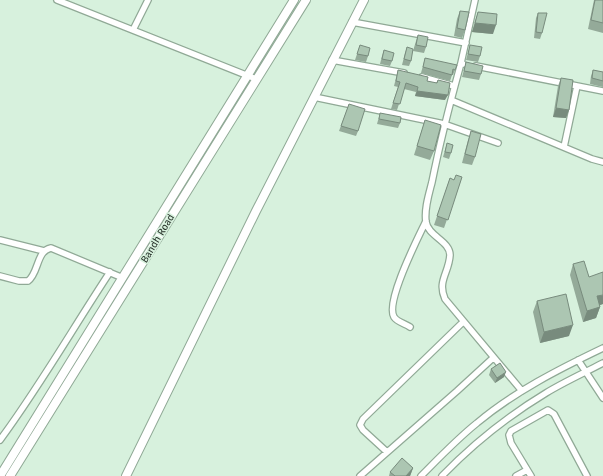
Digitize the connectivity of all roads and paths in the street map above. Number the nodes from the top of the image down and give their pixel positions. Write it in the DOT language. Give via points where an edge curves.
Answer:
graph roads {
  1 [pos="148,0"];
  2 [pos="294,0"];
  3 [pos="306,0"];
  4 [pos="364,0"];
  5 [pos="475,0"];
  6 [pos="60,1"];
  7 [pos="352,22"];
  8 [pos="133,30"];
  9 [pos="466,43"];
  10 [pos="332,60"];
  11 [pos="461,63"];
  12 [pos="248,75"];
  13 [pos="256,79"];
  14 [pos="454,86"];
  15 [pos="577,86"];
  16 [pos="603,91"];
  17 [pos="314,97"];
  18 [pos="450,100"];
  19 [pos="444,124"];
  20 [pos="498,143"];
  21 [pos="564,147"];
  22 [pos="603,162"];
  23 [pos="426,222"];
  24 [pos="0,240"];
  25 [pos="44,251"];
  26 [pos="110,272"];
  27 [pos="0,276"];
  28 [pos="123,278"];
  29 [pos="463,322"];
  30 [pos="410,327"];
  31 [pos="603,348"];
  32 [pos="493,358"];
  33 [pos="578,360"];
  34 [pos="603,363"];
  35 [pos="586,372"];
  36 [pos="522,391"];
  37 [pos="603,398"];
  38 [pos="0,440"];
  39 [pos="387,452"];
  40 [pos="527,470"];
  41 [pos="0,476"];
  42 [pos="10,476"];
  43 [pos="126,476"];
  44 [pos="360,476"];
  45 [pos="421,476"];
  46 [pos="442,476"];
  47 [pos="516,476"];
  48 [pos="530,476"];
  49 [pos="587,476"];
  1 -- 8 [label="street"];
  2 -- 12 [label="main road, Bandh Road"];
  3 -- 13 [label="main road, Bandh Road"];
  4 -- 7 [label="main road"];
  5 -- 9 [label="street"];
  6 -- 8 [label="street"];
  7 -- 9 [label="street"];
  7 -- 10 [label="main road"];
  8 -- 12 [label="street"];
  9 -- 11 [label="street"];
  10 -- 14 [label="street" via="414,75"];
  10 -- 17 [label="main road"];
  11 -- 14 [label="street"];
  11 -- 15 [label="street"];
  12 -- 13 [label="street"];
  12 -- 28 [label="main road, Bandh Road"];
  13 -- 42 [label="main road, Bandh Road"];
  14 -- 18 [label="street"];
  15 -- 16 [label="street"];
  15 -- 21 [label="street"];
  17 -- 19 [label="street"];
  17 -- 43 [label="main road"];
  18 -- 19 [label="street"];
  18 -- 21 [label="street"];
  19 -- 20 [label="street"];
  19 -- 23 [label="street" via="426,210"];
  21 -- 22 [label="street"];
  23 -- 29 [label="street" via="429,230 448,249 450,256 441,291"];
  23 -- 30 [label="street" via="400,278 393,307 396,320"];
  24 -- 25 [label="street"];
  25 -- 26 [label="street" via="55,249"];
  25 -- 27 [label="street" via="28,281"];
  26 -- 28 [label="street"];
  26 -- 38 [label="street" via="68,334 39,386"];
  28 -- 41 [label="main road, Bandh Road"];
  29 -- 32 [label="street"];
  29 -- 39 [label="street" via="363,419 360,425 363,430"];
  31 -- 33 [label="street"];
  32 -- 36 [label="street"];
  32 -- 39 [label="street"];
  33 -- 35 [label="street"];
  33 -- 36 [label="street"];
  34 -- 35 [label="street"];
  35 -- 37 [label="street"];
  35 -- 46 [label="street" via="546,393 498,426"];
  36 -- 45 [label="street" via="477,422"];
  39 -- 44 [label="street"];
  40 -- 47 [label="street"];
  40 -- 48 [label="street"];
  40 -- 49 [label="street" via="509,435 548,410 554,414"];
}
